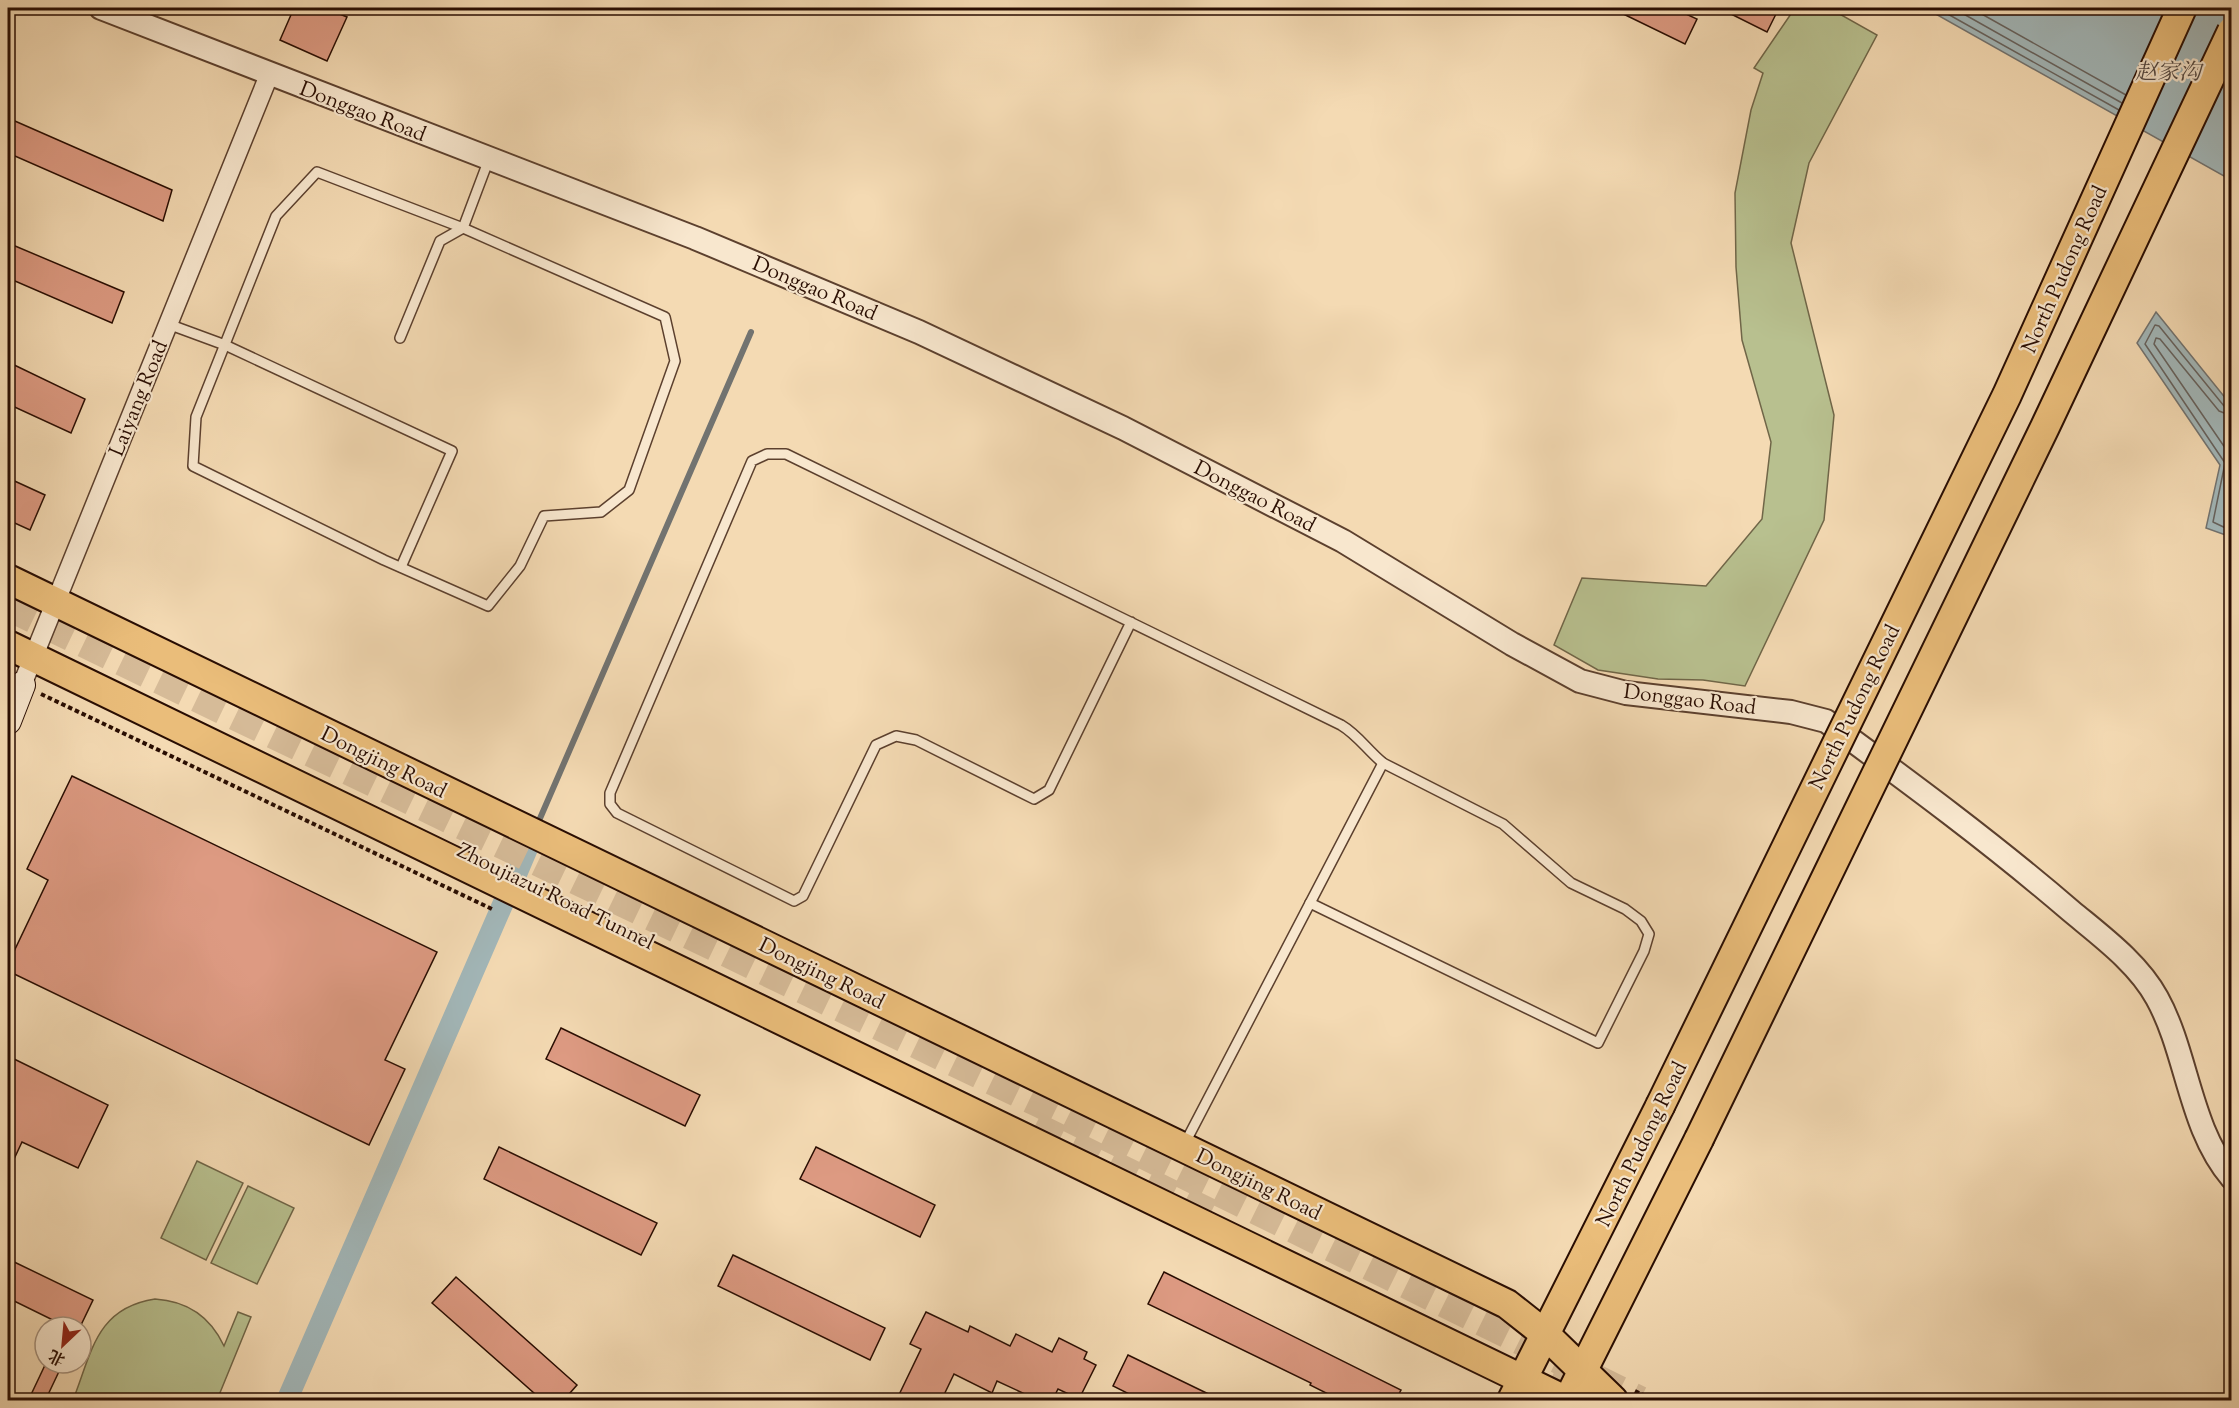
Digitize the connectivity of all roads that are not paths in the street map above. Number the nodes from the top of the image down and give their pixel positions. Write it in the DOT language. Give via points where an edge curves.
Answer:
graph roads {
  1 [pos="101,8"];
  2 [pos="2182,8"];
  3 [pos="2232,31"];
  4 [pos="269,75"];
  5 [pos="489,159"];
  6 [pos="463,228"];
  7 [pos="168,324"];
  8 [pos="400,338"];
  9 [pos="225,345"];
  10 [pos="401,567"];
  11 [pos="8,579"];
  12 [pos="54,601"];
  13 [pos="1131,622"];
  14 [pos="20,651"];
  15 [pos="74,676"];
  16 [pos="22,685"];
  17 [pos="8,721"];
  18 [pos="1383,763"];
  19 [pos="1310,903"];
  20 [pos="1035,1126"];
  21 [pos="1183,1148"];
  22 [pos="2232,1178"];
  23 [pos="1545,1334"];
  24 [pos="1582,1372"];
  25 [pos="1517,1391"];
  26 [pos="1566,1401"];
  27 [pos="1613,1401"];
  1 -- 4 [label="street, Donggao Road"];
  2 -- 23 [label="main road, North Pudong Road, bridge" via="2007,395"];
  3 -- 24 [label="main road, bridge" via="2045,427"];
  4 -- 5 [label="street, Donggao Road"];
  4 -- 7 [label="street, Laiyang Road"];
  5 -- 6 [label="lane"];
  5 -- 22 [label="street, Donggao Road" via="776,271 919,332 1101,418 1343,541 1580,681 1626,693 1791,712 1826,721 2013,861 2121,954 2157,997 2202,1124"];
  6 -- 8 [label="lane" via="440,241"];
  6 -- 9 [label="lane" via="317,172 276,216"];
  6 -- 10 [label="lane" via="665,317 675,361 629,490 601,512 544,516 520,566 488,606"];
  7 -- 9 [label="lane"];
  7 -- 12 [label="street, Laiyang Road"];
  9 -- 10 [label="lane" via="196,417 193,466"];
  9 -- 10 [label="lane" via="452,451"];
  11 -- 12 [label="main road, Dongjing Road"];
  12 -- 14 [label="street, Laiyang Road"];
  12 -- 21 [label="main road, Dongjing Road"];
  13 -- 13 [label="lane" via="786,454 767,454 752,460 610,793 610,804 617,813 794,901 803,896 876,745 896,736 916,740 1034,799 1049,790"];
  13 -- 18 [label="lane" via="1341,725"];
  14 -- 15 [label="main road"];
  14 -- 16 [label="street, Laiyang Road"];
  15 -- 20 [label="main road, Zhoujiazui Road Tunnel" via="489,863"];
  15 -- 25 [label="main road"];
  16 -- 17 [label="main road, Laiyang Road"];
  18 -- 19 [label="lane"];
  18 -- 19 [label="lane" via="1503,824 1570,883 1625,909 1641,921 1648,934 1644,951 1598,1043"];
  19 -- 21 [label="lane"];
  21 -- 23 [label="main road, Dongjing Road" via="1507,1304"];
  23 -- 24 [label="main road, Dongjing Road"];
  23 -- 25 [label="main road, North Pudong Road"];
  24 -- 26 [label="main road"];
  24 -- 27 [label="main road, Dongjing Road"];
  25 -- 26 [label="main road"];
}
